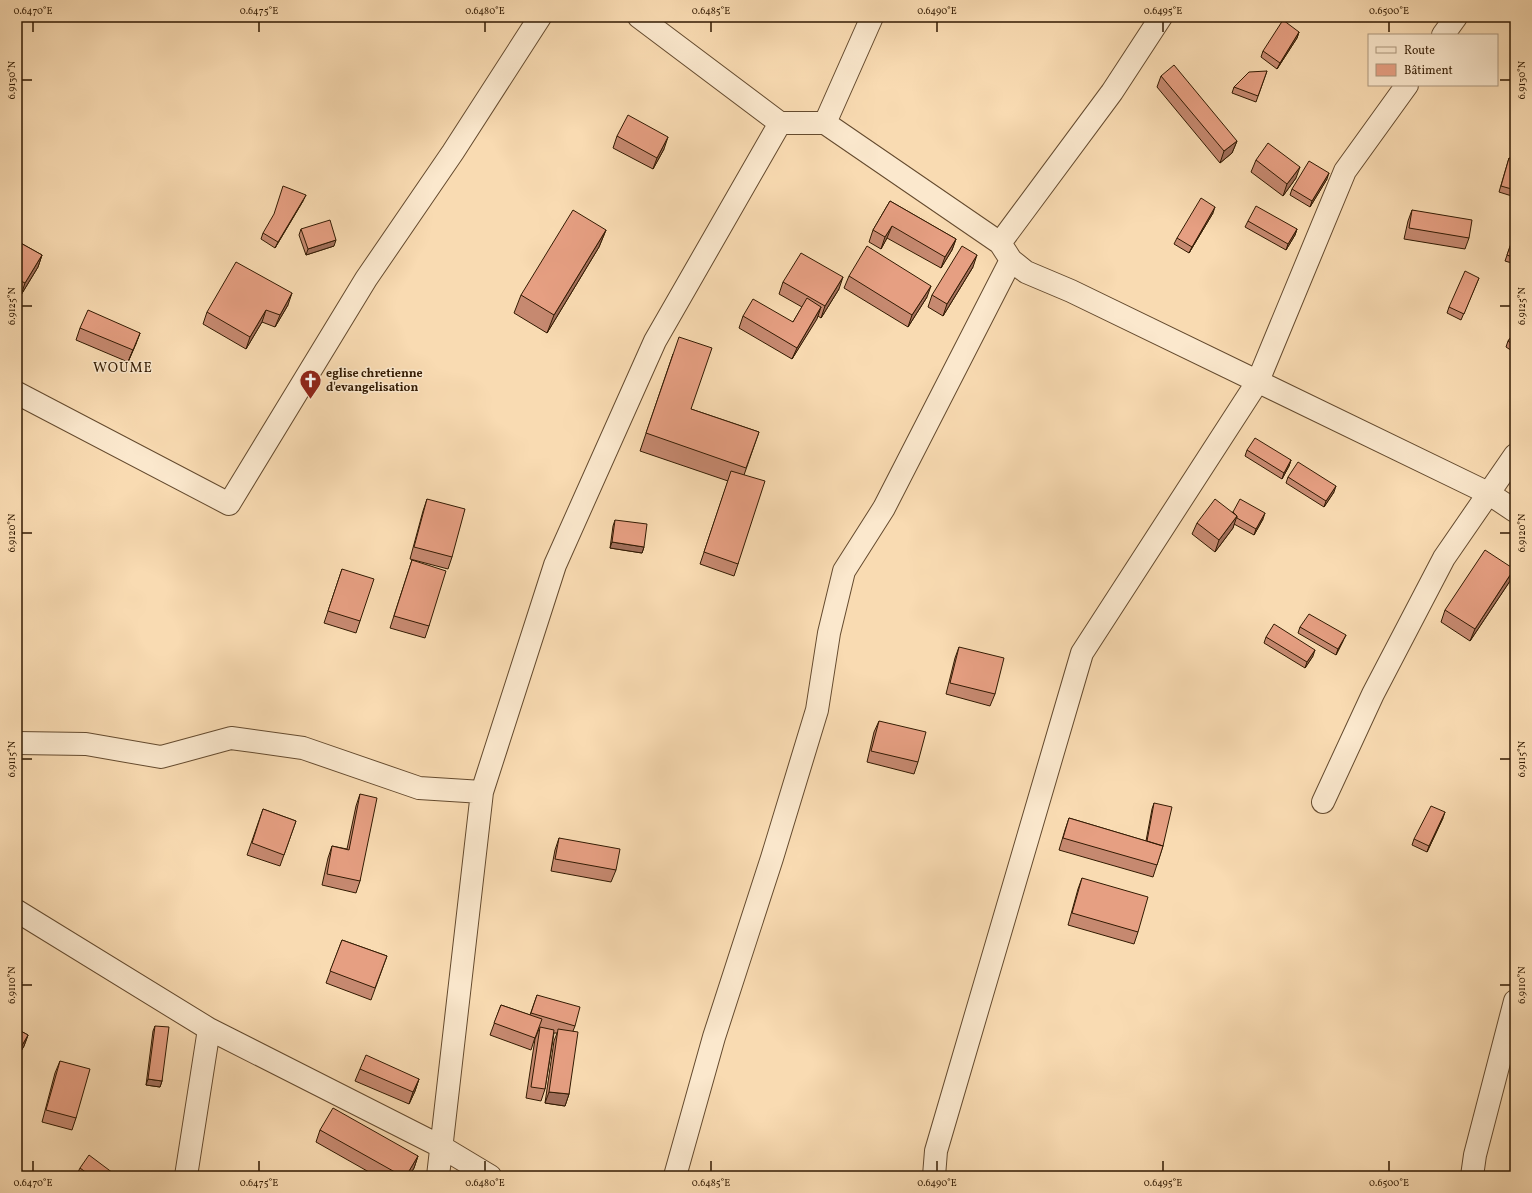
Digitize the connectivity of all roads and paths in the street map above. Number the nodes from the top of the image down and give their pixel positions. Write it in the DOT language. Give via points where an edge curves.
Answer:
graph roads {
  1 [pos="540,17"];
  2 [pos="638,17"];
  3 [pos="872,17"];
  4 [pos="1161,17"];
  5 [pos="1456,17"];
  6 [pos="1444,34"];
  7 [pos="1406,86"];
  8 [pos="780,123"];
  9 [pos="825,123"];
  10 [pos="1006,252"];
  11 [pos="1258,382"];
  12 [pos="17,393"];
  13 [pos="1515,454"];
  14 [pos="1488,493"];
  15 [pos="1515,511"];
  16 [pos="17,743"];
  17 [pos="482,792"];
  18 [pos="1323,802"];
  19 [pos="17,911"];
  20 [pos="1515,1001"];
  21 [pos="209,1029"];
  22 [pos="440,1146"];
  23 [pos="186,1176"];
  24 [pos="438,1176"];
  25 [pos="490,1176"];
  26 [pos="675,1176"];
  27 [pos="934,1176"];
  28 [pos="1472,1176"];
  1 -- 12 [label="street" via="453,152 366,279 229,504"];
  2 -- 8 [label="street"];
  3 -- 9 [label="street"];
  4 -- 10 [label="street"];
  5 -- 6 [label="street"];
  7 -- 11 [label="street" via="1345,171"];
  8 -- 9 [label="street"];
  8 -- 17 [label="street" via="655,341 555,565"];
  9 -- 10 [label="street"];
  10 -- 11 [label="street" via="1026,272 1071,291"];
  10 -- 26 [label="street" via="884,508 844,570 829,633 817,710 714,1037"];
  11 -- 14 [label="street"];
  11 -- 27 [label="street" via="1082,653 936,1151"];
  13 -- 14 [label="street"];
  14 -- 15 [label="street"];
  14 -- 18 [label="street" via="1444,558 1373,694"];
  16 -- 17 [label="street" via="86,744 162,757 231,738 303,748 419,788"];
  17 -- 22 [label="street"];
  19 -- 21 [label="street"];
  20 -- 28 [label="street" via="1475,1155"];
  21 -- 22 [label="street"];
  21 -- 23 [label="street"];
  22 -- 24 [label="street"];
  22 -- 25 [label="street"];
}
